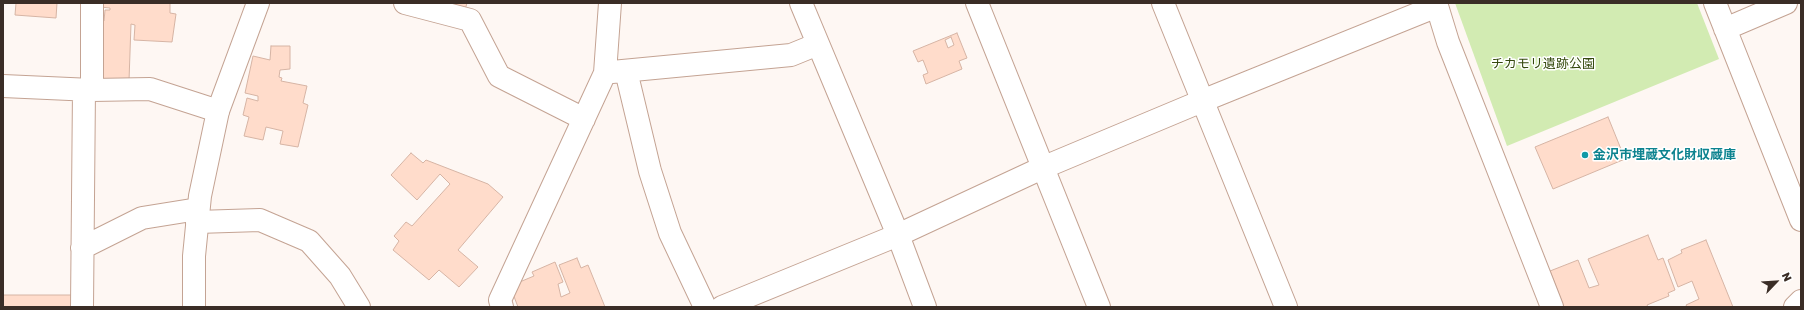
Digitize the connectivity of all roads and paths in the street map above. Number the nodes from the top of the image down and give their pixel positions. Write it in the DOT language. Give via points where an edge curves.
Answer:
graph roads {
  1 [pos="92,3"];
  2 [pos="258,3"];
  3 [pos="405,3"];
  4 [pos="610,3"];
  5 [pos="801,3"];
  6 [pos="977,3"];
  7 [pos="1163,3"];
  8 [pos="1715,3"];
  9 [pos="1786,3"];
  10 [pos="1436,4"];
  11 [pos="1726,29"];
  12 [pos="818,44"];
  13 [pos="616,72"];
  14 [pos="3,86"];
  15 [pos="88,90"];
  16 [pos="1202,100"];
  17 [pos="218,112"];
  18 [pos="584,119"];
  19 [pos="1042,168"];
  20 [pos="198,216"];
  21 [pos="1801,220"];
  22 [pos="898,235"];
  23 [pos="82,248"];
  24 [pos="1801,301"];
  25 [pos="82,307"];
  26 [pos="194,307"];
  27 [pos="359,307"];
  28 [pos="502,307"];
  29 [pos="705,307"];
  30 [pos="722,307"];
  31 [pos="925,307"];
  32 [pos="1099,307"];
  33 [pos="1286,307"];
  34 [pos="1552,307"];
  35 [pos="1795,307"];
  1 -- 15 [label="street"];
  2 -- 17 [label="street"];
  3 -- 18 [label="street" via="470,20 499,76"];
  4 -- 13 [label="street"];
  5 -- 12 [label="street"];
  6 -- 19 [label="street"];
  7 -- 16 [label="street"];
  8 -- 11 [label="street"];
  9 -- 11 [label="street"];
  10 -- 16 [label="street"];
  10 -- 34 [label="street" via="1448,42"];
  11 -- 21 [label="street"];
  12 -- 13 [label="street" via="791,55"];
  12 -- 22 [label="street"];
  13 -- 18 [label="street"];
  13 -- 29 [label="street" via="667,226"];
  14 -- 15 [label="street"];
  15 -- 17 [label="street" via="150,89"];
  15 -- 23 [label="street"];
  16 -- 19 [label="street"];
  16 -- 33 [label="street"];
  17 -- 20 [label="street"];
  18 -- 28 [label="street" via="500,300"];
  19 -- 22 [label="street"];
  19 -- 32 [label="street"];
  20 -- 23 [label="street" via="142,218"];
  20 -- 26 [label="street" via="194,256"];
  20 -- 27 [label="street" via="260,220 309,241 340,276"];
  22 -- 30 [label="street"];
  22 -- 31 [label="street"];
  23 -- 25 [label="street"];
  24 -- 35 [label="street"];
}
